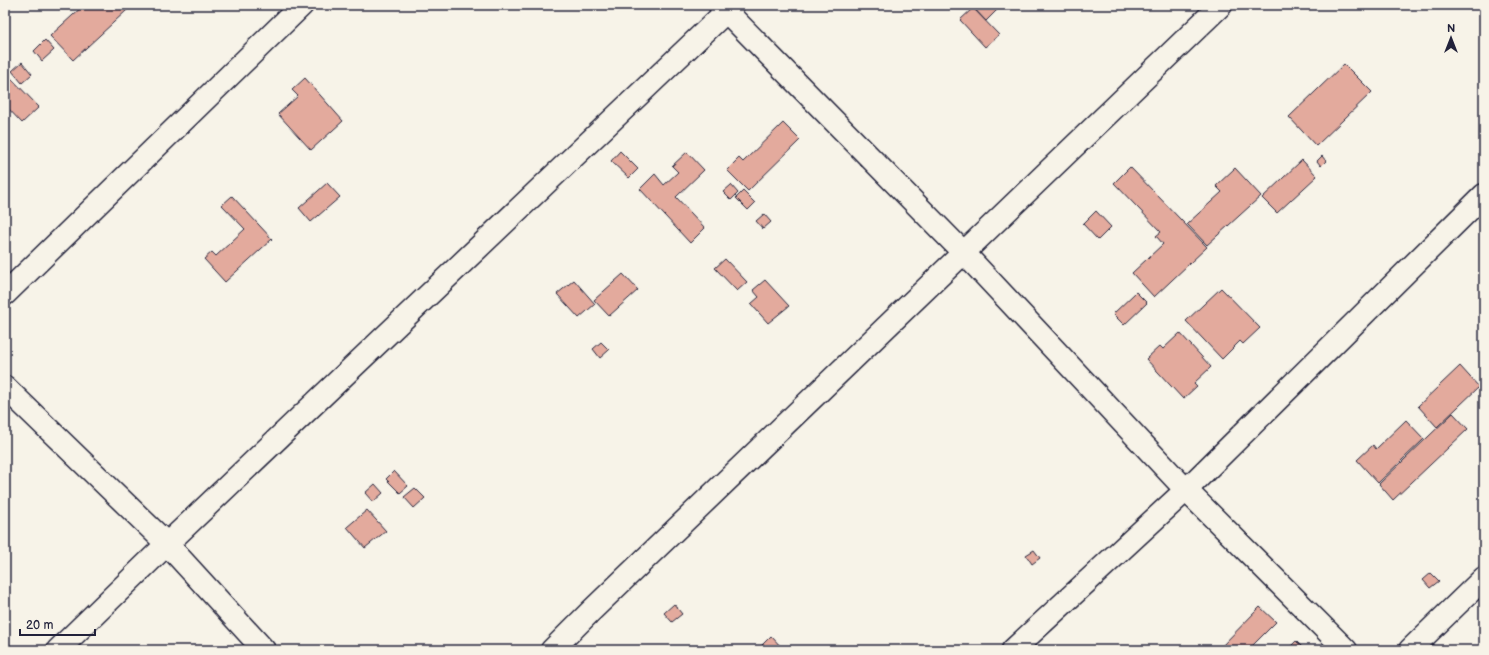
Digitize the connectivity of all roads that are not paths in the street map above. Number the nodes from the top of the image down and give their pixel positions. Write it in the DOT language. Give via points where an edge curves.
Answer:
graph roads {
  1 [pos="302,5"];
  2 [pos="1221,5"];
  3 [pos="727,7"];
  4 [pos="1484,195"];
  5 [pos="963,252"];
  6 [pos="5,294"];
  7 [pos="5,387"];
  8 [pos="1186,490"];
  9 [pos="167,544"];
  10 [pos="1484,578"];
  11 [pos="58,650"];
  12 [pos="264,650"];
  13 [pos="552,650"];
  14 [pos="1013,650"];
  15 [pos="1346,650"];
  16 [pos="1410,650"];
  1 -- 6 [label="street"];
  2 -- 5 [label="street"];
  3 -- 5 [label="street"];
  3 -- 9 [label="street"];
  4 -- 8 [label="street"];
  5 -- 8 [label="street"];
  5 -- 13 [label="street"];
  7 -- 9 [label="street"];
  8 -- 14 [label="street"];
  8 -- 15 [label="street"];
  9 -- 11 [label="street"];
  9 -- 12 [label="street"];
  10 -- 16 [label="street"];
}
